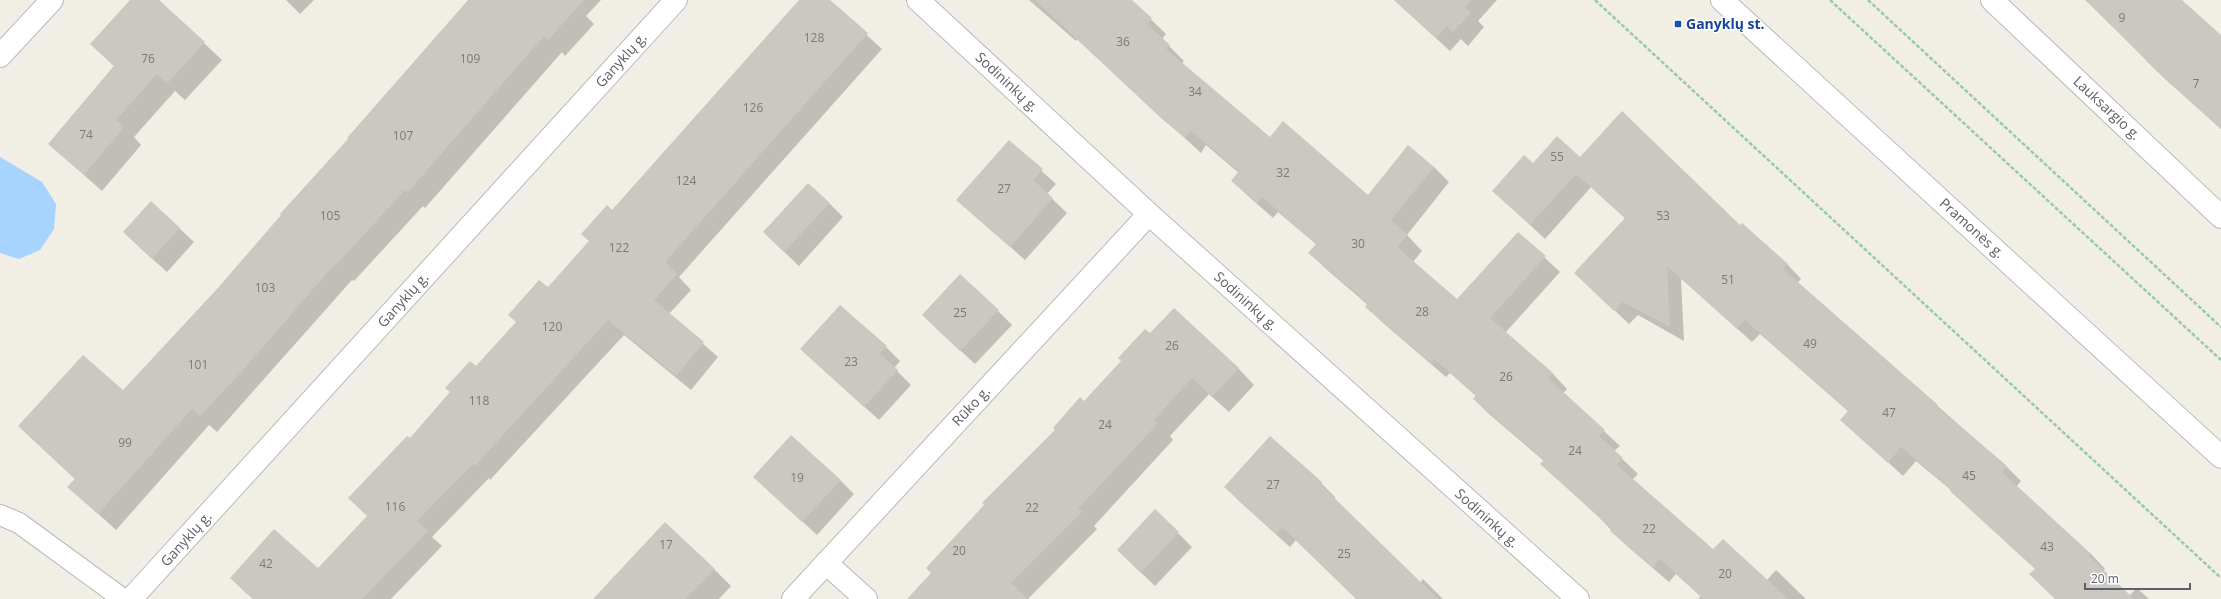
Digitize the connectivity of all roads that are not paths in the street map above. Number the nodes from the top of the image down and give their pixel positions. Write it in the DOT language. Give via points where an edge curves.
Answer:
graph roads {
  1 [pos="52,0"];
  2 [pos="676,0"];
  3 [pos="918,0"];
  4 [pos="1722,0"];
  5 [pos="1992,0"];
  6 [pos="0,56"];
  7 [pos="1149,214"];
  8 [pos="2221,217"];
  9 [pos="2221,457"];
  10 [pos="0,515"];
  11 [pos="826,563"];
  12 [pos="123,599"];
  13 [pos="131,599"];
  14 [pos="793,599"];
  15 [pos="866,599"];
  16 [pos="1578,599"];
  1 -- 6 [label="street"];
  2 -- 13 [label="street, Ganyklų g."];
  3 -- 7 [label="street, Sodininkų g."];
  4 -- 9 [label="street, Pramonės g."];
  5 -- 8 [label="street, Lauksargio g."];
  7 -- 11 [label="street, Rūko g."];
  7 -- 16 [label="street, Sodininkų g."];
  10 -- 12 [label="lane" via="19,523"];
  11 -- 14 [label="street, Rūko g."];
  11 -- 15 [label="street"];
}
